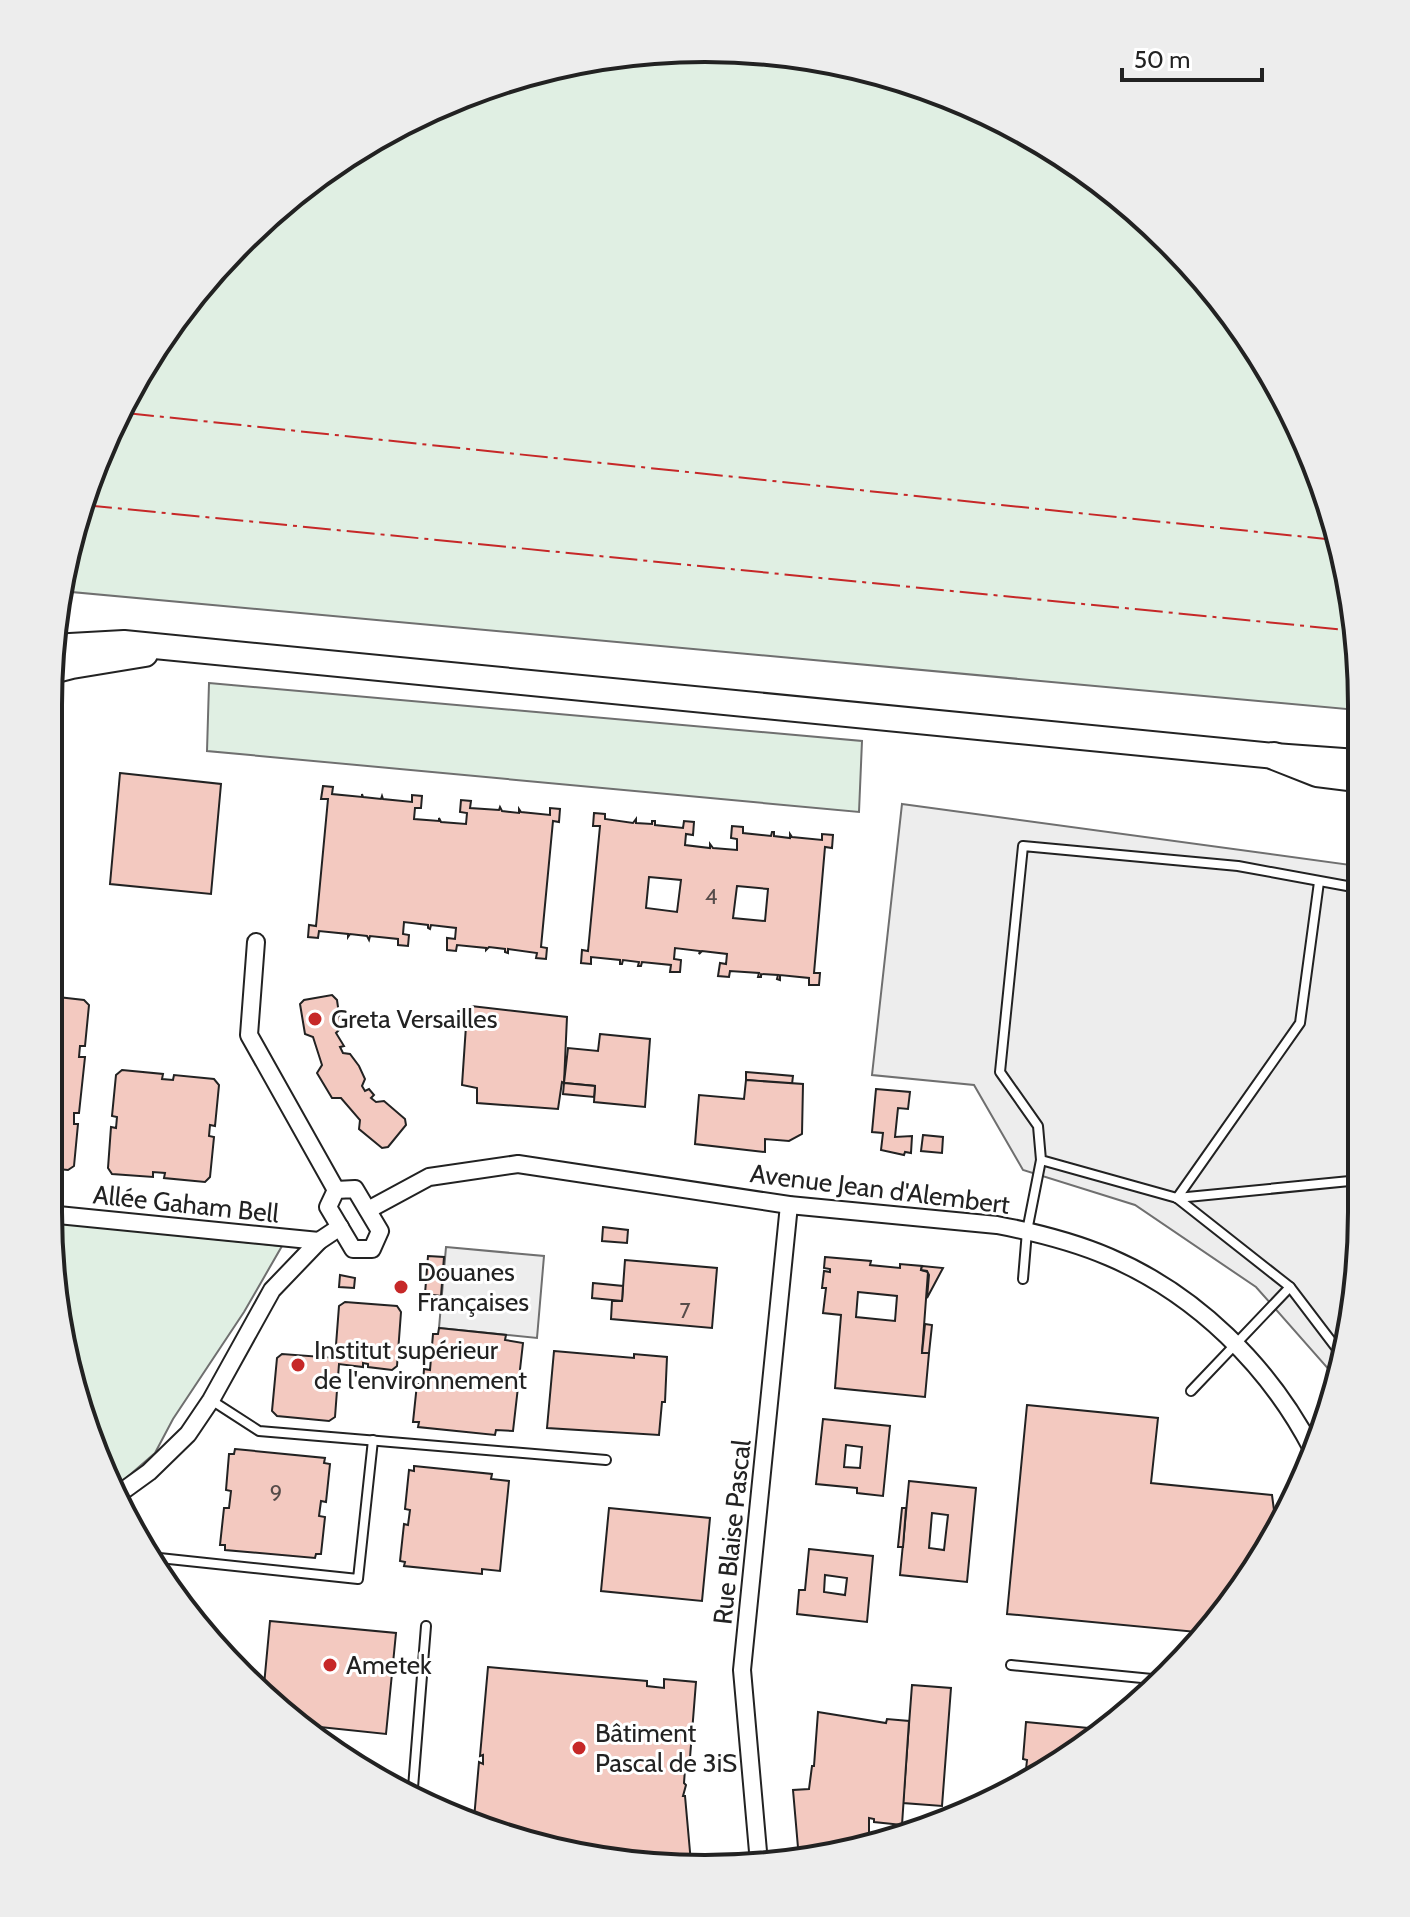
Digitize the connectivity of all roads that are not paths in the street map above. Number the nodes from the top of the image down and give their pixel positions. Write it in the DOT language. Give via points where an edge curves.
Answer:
graph roads {
  1 [pos="65,646"];
  2 [pos="171,648"];
  3 [pos="63,668"];
  4 [pos="1274,756"];
  5 [pos="1348,761"];
  6 [pos="1348,777"];
  7 [pos="1319,882"];
  8 [pos="1348,886"];
  9 [pos="256,942"];
  10 [pos="1041,1160"];
  11 [pos="1348,1181"];
  12 [pos="336,1190"];
  13 [pos="1177,1198"];
  14 [pos="789,1205"];
  15 [pos="368,1210"];
  16 [pos="62,1215"];
  17 [pos="340,1227"];
  18 [pos="1027,1231"];
  19 [pos="319,1241"];
  20 [pos="1023,1279"];
  21 [pos="1290,1287"];
  22 [pos="1234,1344"];
  23 [pos="1334,1345"];
  24 [pos="1191,1391"];
  25 [pos="211,1400"];
  26 [pos="1306,1439"];
  27 [pos="373,1440"];
  28 [pos="606,1460"];
  29 [pos="125,1489"];
  30 [pos="163,1558"];
  31 [pos="426,1626"];
  32 [pos="1011,1665"];
  33 [pos="1147,1679"];
  34 [pos="413,1785"];
  35 [pos="758,1853"];
  1 -- 2 [label="main road" via="124,643"];
  2 -- 3 [label="main road"];
  2 -- 4 [label="main road"];
  4 -- 5 [label="main road"];
  4 -- 6 [label="main road" via="1317,773"];
  7 -- 8 [label="lane"];
  7 -- 10 [label="lane" via="1238,866 1023,846 1000,1072 1038,1126"];
  7 -- 13 [label="lane" via="1300,1023"];
  9 -- 12 [label="street" via="249,1035"];
  10 -- 13 [label="lane"];
  10 -- 18 [label="lane"];
  11 -- 13 [label="lane"];
  12 -- 15 [label="street" via="355,1189"];
  12 -- 17 [label="street" via="328,1207"];
  13 -- 21 [label="lane"];
  14 -- 15 [label="street, Avenue Jean d'Alembert" via="518,1164 429,1177"];
  14 -- 18 [label="street, Avenue Jean d'Alembert"];
  14 -- 35 [label="street, Rue Blaise Pascal" via="742,1670"];
  15 -- 17 [label="street" via="380,1231 372,1249 353,1249"];
  16 -- 19 [label="street, Allée Gaham Bell"];
  17 -- 19 [label="street"];
  18 -- 20 [label="lane"];
  18 -- 22 [label="street, Avenue Jean d'Alembert" via="1110,1257 1163,1287"];
  19 -- 25 [label="street" via="272,1290"];
  21 -- 22 [label="lane"];
  21 -- 23 [label="lane"];
  22 -- 24 [label="lane"];
  22 -- 26 [label="street, Avenue Jean d'Alembert" via="1286,1403"];
  25 -- 27 [label="lane" via="259,1431"];
  25 -- 29 [label="street" via="188,1434"];
  27 -- 28 [label="lane"];
  27 -- 30 [label="lane" via="358,1579"];
  31 -- 34 [label="lane"];
  32 -- 33 [label="lane"];
}
